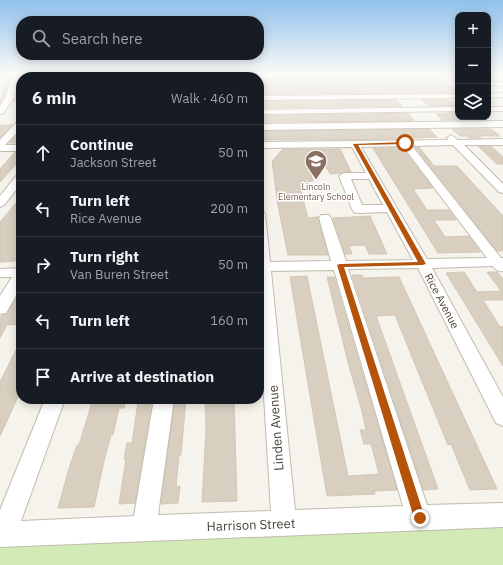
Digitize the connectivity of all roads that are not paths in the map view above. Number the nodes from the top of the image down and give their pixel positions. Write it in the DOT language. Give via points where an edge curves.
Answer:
graph roads {
  1 [pos="8,100"];
  2 [pos="412,100"];
  3 [pos="503,108"];
  4 [pos="455,109"];
  5 [pos="491,109"];
  6 [pos="422,110"];
  7 [pos="0,112"];
  8 [pos="264,112"];
  9 [pos="503,124"];
  10 [pos="438,125"];
  11 [pos="264,127"];
  12 [pos="16,128"];
  13 [pos="455,142"];
  14 [pos="503,142"];
  15 [pos="405,143"];
  16 [pos="0,144"];
  17 [pos="355,144"];
  18 [pos="264,145"];
  19 [pos="0,148"];
  20 [pos="16,148"];
  21 [pos="373,176"];
  22 [pos="16,183"];
  23 [pos="503,190"];
  24 [pos="0,203"];
  25 [pos="391,208"];
  26 [pos="326,218"];
  27 [pos="422,264"];
  28 [pos="340,265"];
  29 [pos="501,265"];
  30 [pos="264,267"];
  31 [pos="0,273"];
  32 [pos="16,273"];
  33 [pos="16,281"];
  34 [pos="264,300"];
  35 [pos="0,308"];
  36 [pos="53,404"];
  37 [pos="163,404"];
  38 [pos="503,417"];
  39 [pos="503,515"];
  40 [pos="420,518"];
  41 [pos="284,523"];
  42 [pos="144,529"];
  43 [pos="2,534"];
  1 -- 7 [label="street"];
  2 -- 6 [label="street"];
  3 -- 5 [label="street"];
  4 -- 6 [label="street"];
  6 -- 8 [label="street"];
  6 -- 10 [label="street"];
  9 -- 10 [label="street"];
  10 -- 11 [label="street"];
  10 -- 13 [label="street"];
  12 -- 16 [label="street"];
  13 -- 14 [label="street"];
  13 -- 15 [label="street"];
  13 -- 23 [label="street"];
  15 -- 17 [label="street"];
  15 -- 29 [label="street"];
  17 -- 18 [label="street"];
  17 -- 21 [label="street, Rice Avenue"];
  19 -- 20 [label="street"];
  21 -- 25 [label="street, Rice Avenue"];
  21 -- 25 [label="street" via="344,176 358,208"];
  22 -- 24 [label="street"];
  25 -- 27 [label="street, Rice Avenue"];
  26 -- 28 [label="street"];
  27 -- 28 [label="street"];
  27 -- 29 [label="street"];
  27 -- 38 [label="street, Rice Avenue"];
  28 -- 30 [label="street"];
  28 -- 40 [label="street"];
  31 -- 32 [label="street"];
  33 -- 35 [label="street"];
  34 -- 41 [label="street, Linden Avenue"];
  36 -- 43 [label="street"];
  37 -- 42 [label="street"];
  39 -- 40 [label="street, Harrison Street"];
  40 -- 41 [label="street, Harrison Street"];
  41 -- 42 [label="street, Harrison Street"];
  42 -- 43 [label="street, Harrison Street"];
}
